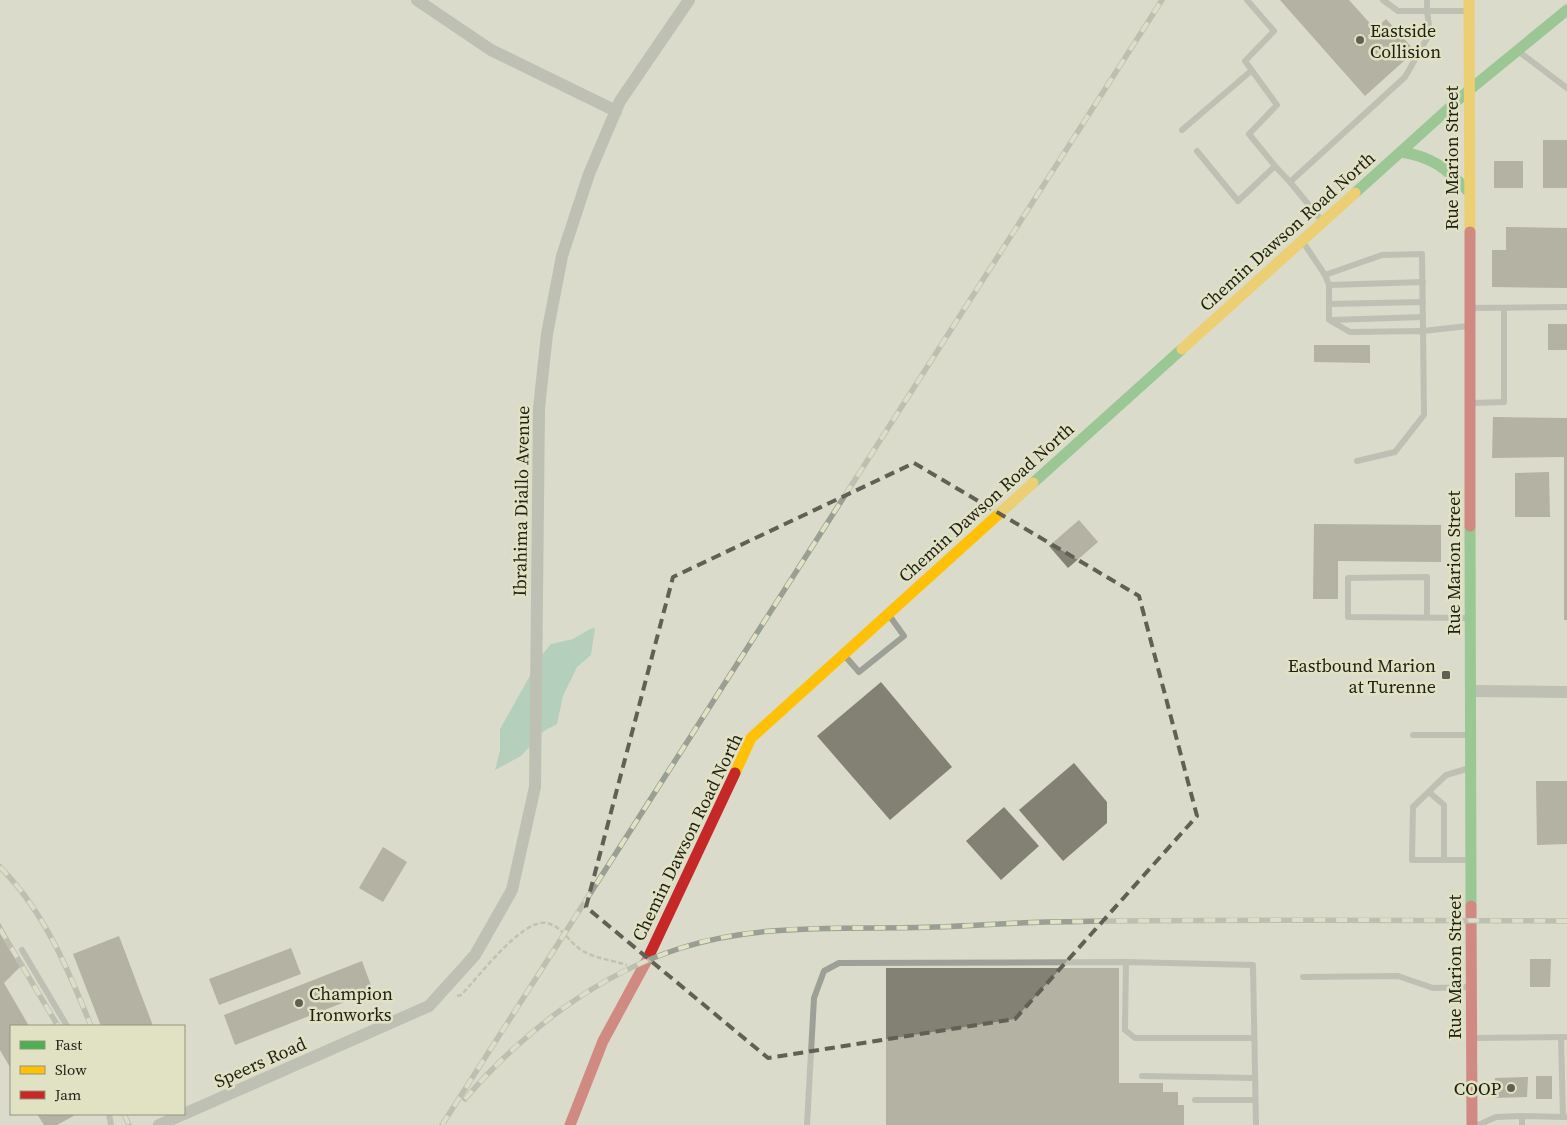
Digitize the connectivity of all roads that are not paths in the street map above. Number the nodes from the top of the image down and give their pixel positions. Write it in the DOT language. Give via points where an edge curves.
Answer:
graph roads {
  1 [pos="417,0"];
  2 [pos="689,0"];
  3 [pos="1247,0"];
  4 [pos="1382,0"];
  5 [pos="1427,0"];
  6 [pos="1469,6"];
  7 [pos="1567,10"];
  8 [pos="1427,11"];
  9 [pos="1518,51"];
  10 [pos="1251,71"];
  11 [pos="1567,88"];
  12 [pos="1468,91"];
  13 [pos="616,111"];
  14 [pos="1182,130"];
  15 [pos="1197,151"];
  16 [pos="1401,152"];
  17 [pos="1275,166"];
  18 [pos="1290,182"];
  19 [pos="1468,191"];
  20 [pos="1323,222"];
  21 [pos="1302,240"];
  22 [pos="1325,275"];
  23 [pos="1423,282"];
  24 [pos="1328,285"];
  25 [pos="1423,302"];
  26 [pos="1329,304"];
  27 [pos="1567,307"];
  28 [pos="1469,308"];
  29 [pos="1504,308"];
  30 [pos="1423,317"];
  31 [pos="1330,320"];
  32 [pos="1469,326"];
  33 [pos="1423,331"];
  34 [pos="1469,403"];
  35 [pos="1357,461"];
  36 [pos="888,614"];
  37 [pos="1426,616"];
  38 [pos="1470,618"];
  39 [pos="843,654"];
  40 [pos="1471,691"];
  41 [pos="1567,692"];
  42 [pos="1413,735"];
  43 [pos="1471,735"];
  44 [pos="1471,768"];
  45 [pos="1430,793"];
  46 [pos="1444,860"];
  47 [pos="1472,860"];
  48 [pos="22,950"];
  49 [pos="1126,962"];
  50 [pos="1303,977"];
  51 [pos="1472,987"];
  52 [pos="429,1006"];
  53 [pos="66,1025"];
  54 [pos="1564,1037"];
  55 [pos="1253,1038"];
  56 [pos="1472,1038"];
  57 [pos="1142,1076"];
  58 [pos="1254,1078"];
  59 [pos="1195,1100"];
  60 [pos="1255,1100"];
  61 [pos="185,1114"];
  62 [pos="182,1115"];
  63 [pos="1522,1116"];
  64 [pos="1565,1117"];
  65 [pos="159,1125"];
  66 [pos="570,1125"];
  67 [pos="808,1125"];
  68 [pos="1256,1125"];
  69 [pos="1472,1125"];
  70 [pos="1478,1125"];
  71 [pos="1522,1125"];
  1 -- 13 [label="street" via="491,50"];
  2 -- 13 [label="street, Ibrahima Diallo Avenue"];
  3 -- 10 [label="lane" via="1274,32 1245,61"];
  4 -- 8 [label="lane" via="1398,11"];
  5 -- 8 [label="lane"];
  6 -- 8 [label="lane"];
  6 -- 12 [label="street, Rue Marion Street"];
  7 -- 9 [label="street, Chemin Dawson Road North"];
  8 -- 18 [label="lane" via="1430,33 1405,76"];
  9 -- 11 [label="lane"];
  9 -- 12 [label="street, Chemin Dawson Road North"];
  10 -- 14 [label="lane"];
  10 -- 17 [label="lane" via="1277,105 1249,134"];
  12 -- 16 [label="street, Chemin Dawson Road North"];
  12 -- 19 [label="street, Rue Marion Street"];
  13 -- 52 [label="street, Ibrahima Diallo Avenue" via="589,174 562,256 546,343 539,408 535,787 512,890 474,955"];
  15 -- 17 [label="lane" via="1238,201"];
  16 -- 19 [label="street" via="1437,160"];
  16 -- 20 [label="street, Chemin Dawson Road North"];
  17 -- 18 [label="lane"];
  18 -- 20 [label="lane"];
  19 -- 28 [label="street, Rue Marion Street"];
  20 -- 21 [label="street, Chemin Dawson Road North"];
  21 -- 22 [label="lane"];
  21 -- 36 [label="street, Chemin Dawson Road North"];
  22 -- 23 [label="lane" via="1382,255 1422,254"];
  22 -- 24 [label="lane"];
  23 -- 24 [label="lane"];
  23 -- 25 [label="lane"];
  24 -- 26 [label="lane"];
  25 -- 26 [label="lane"];
  25 -- 30 [label="lane"];
  26 -- 31 [label="lane"];
  27 -- 29 [label="lane"];
  28 -- 29 [label="lane"];
  28 -- 32 [label="street, Rue Marion Street"];
  29 -- 34 [label="lane" via="1504,402"];
  30 -- 31 [label="lane"];
  30 -- 33 [label="lane"];
  31 -- 33 [label="lane" via="1350,332"];
  32 -- 33 [label="lane"];
  32 -- 34 [label="street, Rue Marion Street"];
  33 -- 35 [label="lane" via="1424,416 1395,452"];
  34 -- 38 [label="street, Rue Marion Street"];
  36 -- 39 [label="street, Chemin Dawson Road North"];
  36 -- 39 [label="lane" via="904,636 859,672"];
  37 -- 37 [label="lane" via="1348,617 1348,578 1427,577"];
  37 -- 38 [label="lane"];
  38 -- 40 [label="street, Rue Marion Street"];
  39 -- 66 [label="street, Chemin Dawson Road North" via="751,738 640,973 603,1041"];
  40 -- 41 [label="street"];
  40 -- 43 [label="street, Rue Marion Street"];
  42 -- 43 [label="lane"];
  43 -- 44 [label="street, Rue Marion Street"];
  44 -- 45 [label="lane" via="1446,775"];
  44 -- 47 [label="street, Rue Marion Street"];
  45 -- 46 [label="lane" via="1444,804"];
  45 -- 46 [label="lane" via="1413,808 1412,860"];
  46 -- 47 [label="lane"];
  47 -- 51 [label="street, Rue Marion Street"];
  48 -- 53 [label="lane"];
  49 -- 55 [label="lane" via="1125,1030 1135,1038"];
  49 -- 55 [label="lane" via="1253,965"];
  49 -- 67 [label="lane" via="839,963 824,971 814,998"];
  50 -- 51 [label="lane" via="1398,976 1433,988"];
  51 -- 56 [label="street, Rue Marion Street"];
  52 -- 61 [label="street, Speers Road"];
  54 -- 56 [label="lane"];
  54 -- 64 [label="lane"];
  55 -- 58 [label="lane"];
  56 -- 69 [label="street, Rue Marion Street"];
  57 -- 58 [label="lane"];
  58 -- 60 [label="lane"];
  59 -- 60 [label="lane"];
  60 -- 68 [label="lane"];
  62 -- 65 [label="street, Speers Road"];
  63 -- 64 [label="lane"];
  63 -- 70 [label="lane" via="1496,1116"];
  63 -- 71 [label="lane"];
}
